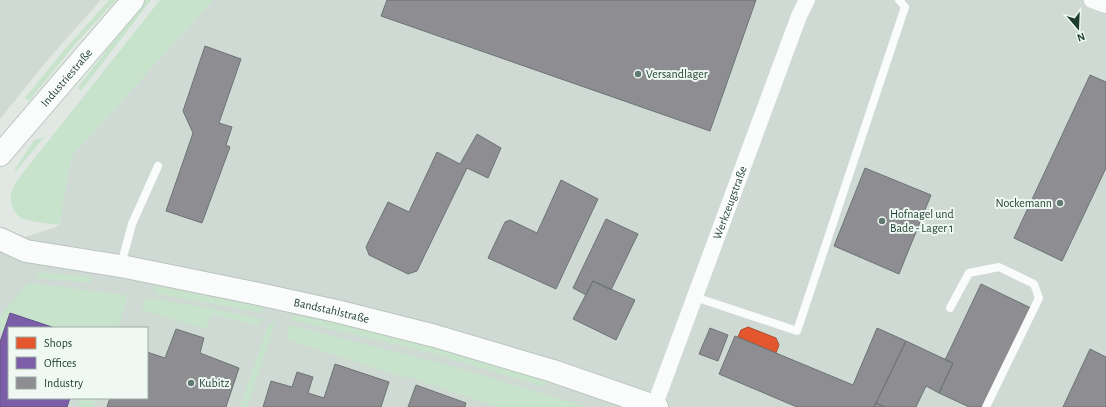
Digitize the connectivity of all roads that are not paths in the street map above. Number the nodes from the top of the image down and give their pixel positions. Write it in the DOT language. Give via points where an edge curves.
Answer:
graph roads {
  1 [pos="132,0"];
  2 [pos="807,0"];
  3 [pos="899,0"];
  4 [pos="1092,0"];
  5 [pos="1106,6"];
  6 [pos="0,155"];
  7 [pos="158,166"];
  8 [pos="0,239"];
  9 [pos="120,266"];
  10 [pos="695,296"];
  11 [pos="950,308"];
  12 [pos="655,407"];
  13 [pos="986,407"];
  1 -- 6 [label="street, Industriestraße"];
  2 -- 10 [label="street, Werkzeugstraße"];
  3 -- 10 [label="lane" via="904,6 797,331"];
  4 -- 5 [label="street"];
  7 -- 9 [label="lane" via="132,224"];
  8 -- 9 [label="street, Bandstahlstraße" via="26,252"];
  9 -- 12 [label="street, Bandstahlstraße" via="260,294 435,336 553,371"];
  10 -- 12 [label="street, Werkzeugstraße"];
  11 -- 13 [label="lane" via="969,273 999,267 1034,284 1039,298"];
}
